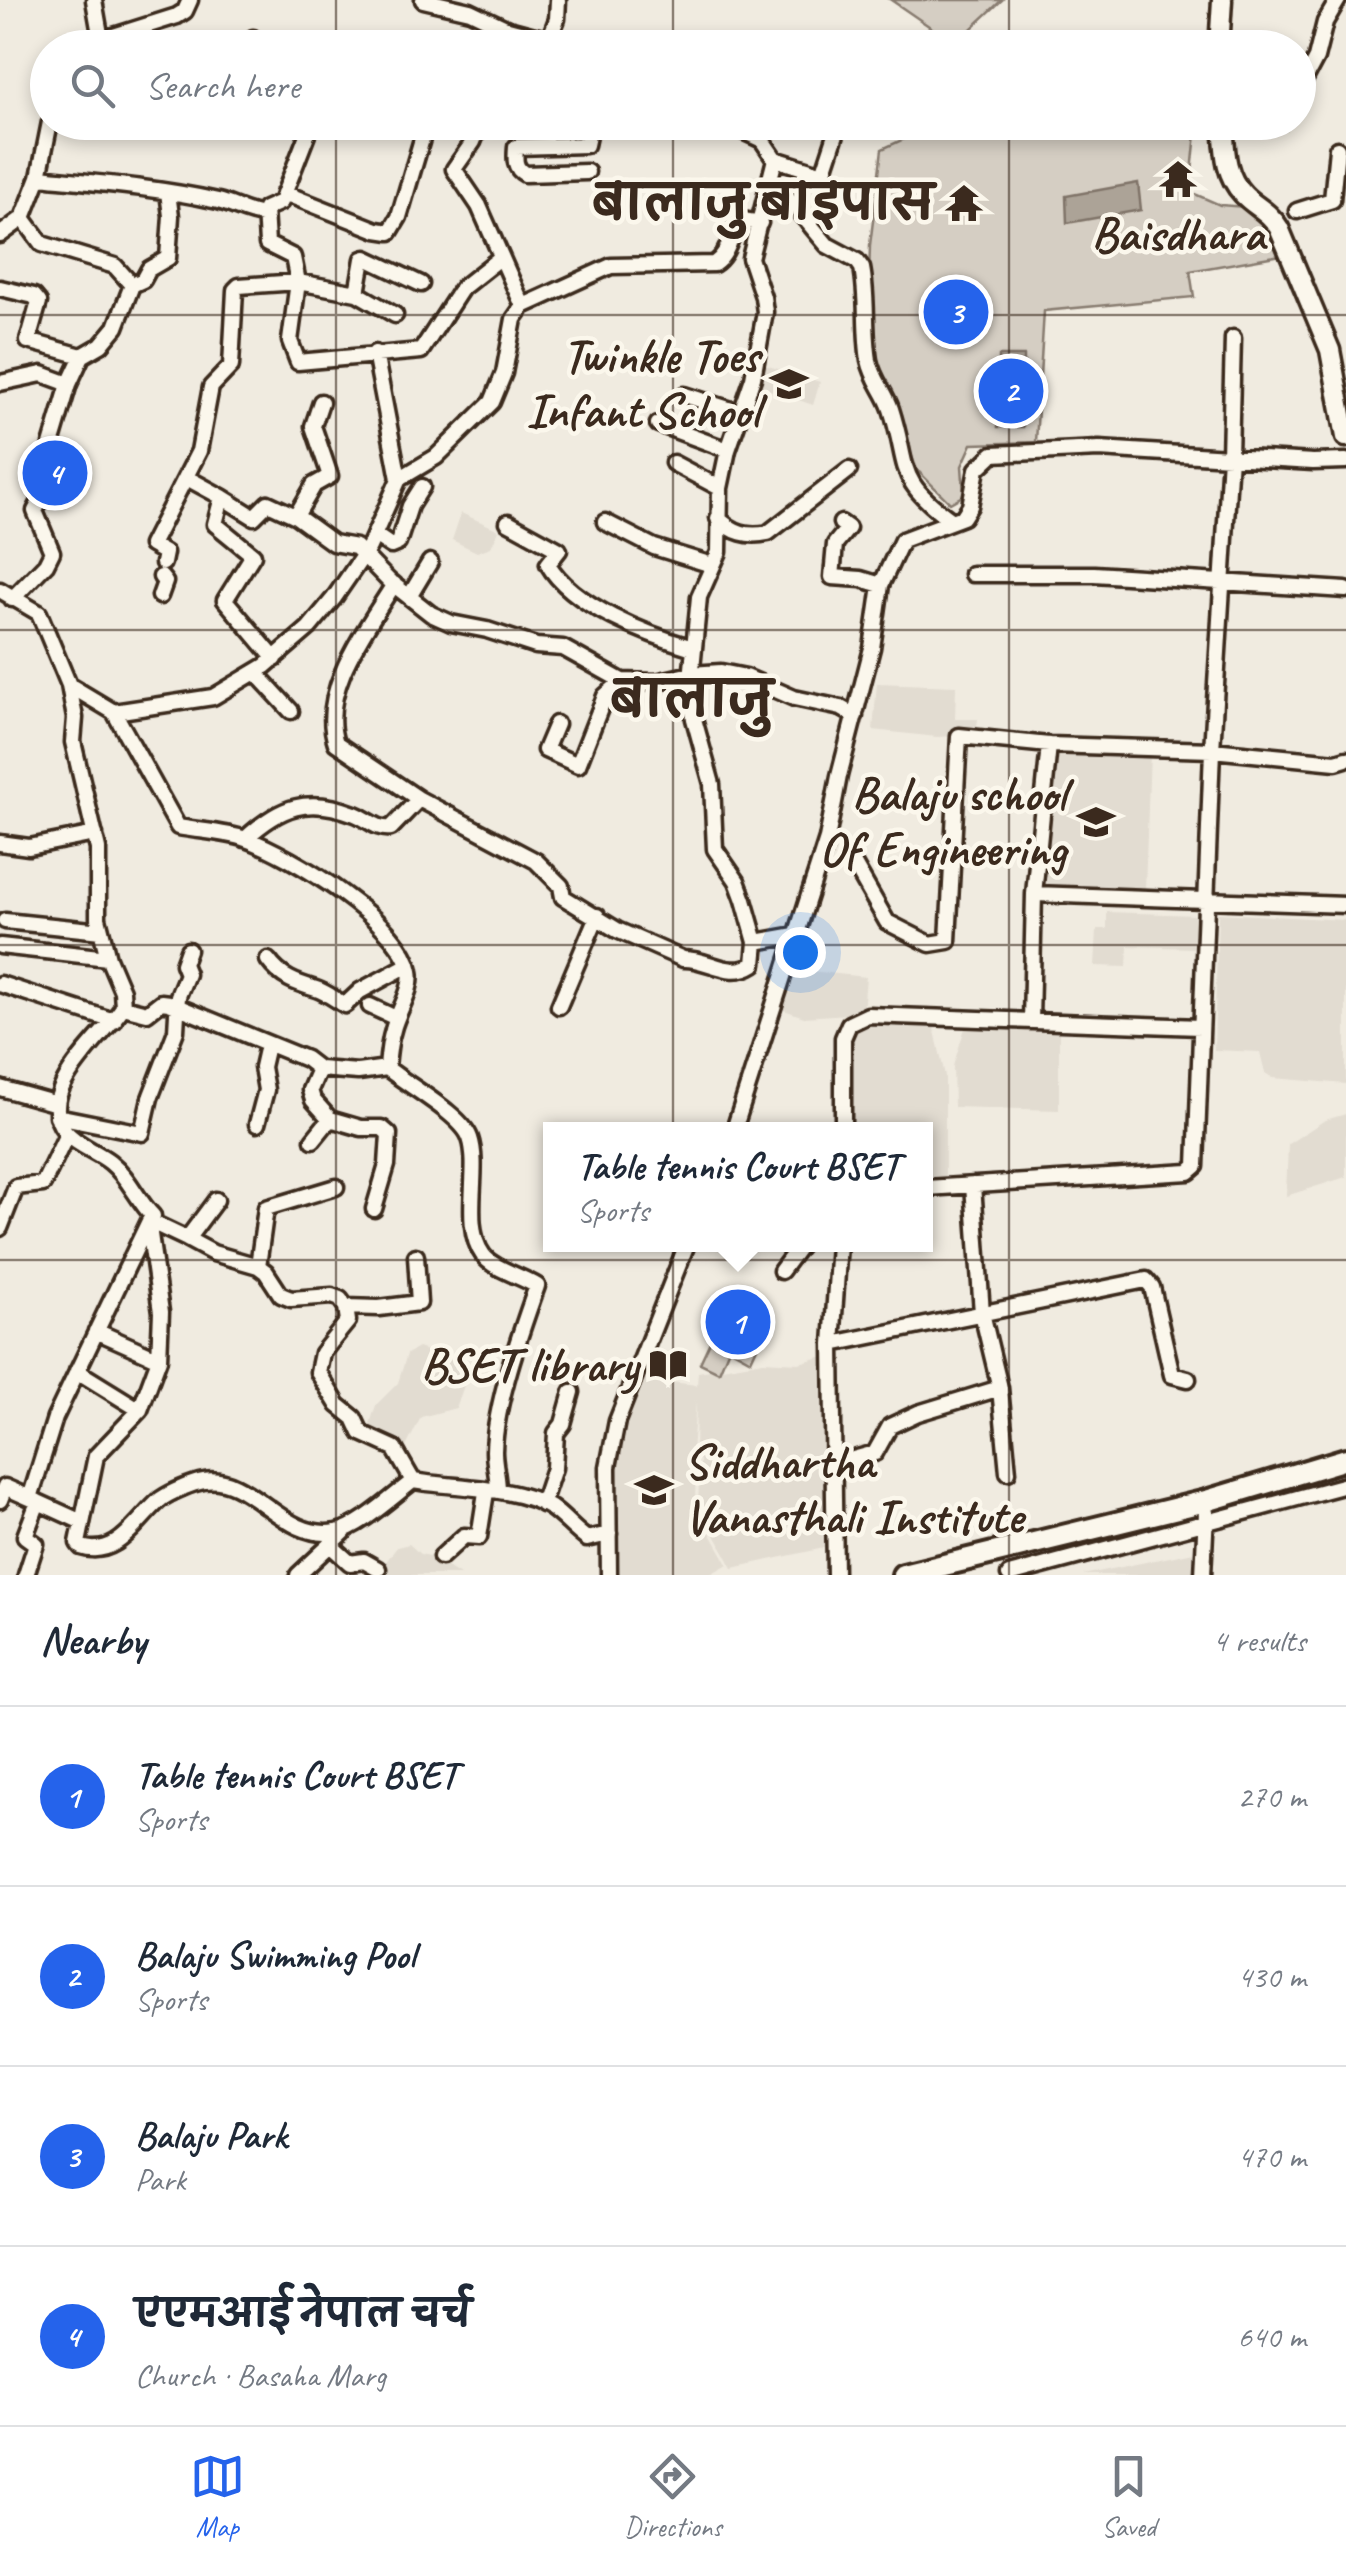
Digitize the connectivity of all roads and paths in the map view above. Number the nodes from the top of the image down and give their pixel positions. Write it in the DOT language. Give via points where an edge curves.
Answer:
graph roads {
  1 [pos="94,0"];
  2 [pos="190,0"];
  3 [pos="423,0"];
  4 [pos="558,0"];
  5 [pos="1222,0"];
  6 [pos="1338,0"];
  7 [pos="508,29"];
  8 [pos="97,30"];
  9 [pos="138,30"];
  10 [pos="513,30"];
  11 [pos="553,30"];
  12 [pos="1220,30"];
  13 [pos="1316,58"];
  14 [pos="46,140"];
  15 [pos="305,140"];
  16 [pos="422,140"];
  17 [pos="474,140"];
  18 [pos="587,140"];
  19 [pos="762,140"];
  20 [pos="834,140"];
  21 [pos="1224,140"];
  22 [pos="1337,149"];
  23 [pos="775,159"];
  24 [pos="587,172"];
  25 [pos="39,177"];
  26 [pos="768,189"];
  27 [pos="1346,191"];
  28 [pos="168,192"];
  29 [pos="284,193"];
  30 [pos="1332,200"];
  31 [pos="1297,211"];
  32 [pos="263,216"];
  33 [pos="23,218"];
  34 [pos="760,223"];
  35 [pos="0,234"];
  36 [pos="500,258"];
  37 [pos="298,282"];
  38 [pos="421,284"];
  39 [pos="132,285"];
  40 [pos="0,288"];
  41 [pos="357,292"];
  42 [pos="523,306"];
  43 [pos="395,315"];
  44 [pos="1233,338"];
  45 [pos="375,353"];
  46 [pos="82,356"];
  47 [pos="0,380"];
  48 [pos="69,384"];
  49 [pos="1343,389"];
  50 [pos="685,395"];
  51 [pos="321,402"];
  52 [pos="741,413"];
  53 [pos="658,424"];
  54 [pos="1346,437"];
  55 [pos="728,450"];
  56 [pos="1230,456"];
  57 [pos="1346,461"];
  58 [pos="673,463"];
  59 [pos="849,470"];
  60 [pos="188,473"];
  61 [pos="399,479"];
  62 [pos="422,488"];
  63 [pos="720,488"];
  64 [pos="222,497"];
  65 [pos="296,516"];
  66 [pos="718,517"];
  67 [pos="951,520"];
  68 [pos="508,522"];
  69 [pos="604,522"];
  70 [pos="841,523"];
  71 [pos="376,535"];
  72 [pos="364,554"];
  73 [pos="430,562"];
  74 [pos="712,565"];
  75 [pos="972,574"];
  76 [pos="394,584"];
  77 [pos="1220,584"];
  78 [pos="882,585"];
  79 [pos="1346,590"];
  80 [pos="11,593"];
  81 [pos="160,596"];
  82 [pos="409,597"];
  83 [pos="693,648"];
  84 [pos="274,659"];
  85 [pos="254,672"];
  86 [pos="691,674"];
  87 [pos="622,681"];
  88 [pos="70,685"];
  89 [pos="291,711"];
  90 [pos="114,712"];
  91 [pos="855,716"];
  92 [pos="556,724"];
  93 [pos="1049,745"];
  94 [pos="1212,750"];
  95 [pos="1346,760"];
  96 [pos="419,799"];
  97 [pos="95,834"];
  98 [pos="245,839"];
  99 [pos="0,843"];
  100 [pos="854,864"];
  101 [pos="1034,894"];
  102 [pos="1206,900"];
  103 [pos="1346,905"];
  104 [pos="597,916"];
  105 [pos="5,921"];
  106 [pos="101,930"];
  107 [pos="796,934"];
  108 [pos="756,942"];
  109 [pos="0,946"];
  110 [pos="188,950"];
  111 [pos="108,958"];
  112 [pos="268,960"];
  113 [pos="408,965"];
  114 [pos="0,984"];
  115 [pos="177,1006"];
  116 [pos="370,1006"];
  117 [pos="559,1006"];
  118 [pos="118,1014"];
  119 [pos="396,1018"];
  120 [pos="1030,1021"];
  121 [pos="1200,1027"];
  122 [pos="266,1045"];
  123 [pos="387,1068"];
  124 [pos="319,1069"];
  125 [pos="0,1088"];
  126 [pos="57,1110"];
  127 [pos="330,1119"];
  128 [pos="737,1122"];
  129 [pos="843,1122"];
  130 [pos="257,1124"];
  131 [pos="67,1134"];
  132 [pos="313,1140"];
  133 [pos="972,1185"];
  134 [pos="336,1187"];
  135 [pos="933,1188"];
  136 [pos="216,1200"];
  137 [pos="374,1208"];
  138 [pos="148,1221"];
  139 [pos="0,1228"];
  140 [pos="188,1239"];
  141 [pos="684,1252"];
  142 [pos="795,1252"];
  143 [pos="838,1252"];
  144 [pos="416,1256"];
  145 [pos="258,1266"];
  146 [pos="781,1270"];
  147 [pos="346,1308"];
  148 [pos="982,1313"];
  149 [pos="96,1331"];
  150 [pos="832,1344"];
  151 [pos="159,1359"];
  152 [pos="76,1372"];
  153 [pos="1188,1379"];
  154 [pos="1000,1388"];
  155 [pos="572,1392"];
  156 [pos="140,1410"];
  157 [pos="1346,1460"];
  158 [pos="835,1464"];
  159 [pos="1008,1472"];
  160 [pos="413,1481"];
  161 [pos="1346,1485"];
  162 [pos="492,1491"];
  163 [pos="0,1500"];
  164 [pos="34,1500"];
  165 [pos="542,1504"];
  166 [pos="1206,1511"];
  167 [pos="82,1522"];
  168 [pos="348,1528"];
  169 [pos="610,1534"];
  170 [pos="330,1546"];
  171 [pos="441,1557"];
  172 [pos="956,1568"];
  173 [pos="378,1569"];
  174 [pos="26,1575"];
  175 [pos="298,1575"];
  176 [pos="608,1575"];
  177 [pos="836,1575"];
  178 [pos="903,1575"];
  179 [pos="1009,1575"];
  180 [pos="1204,1575"];
  1 -- 8 [label="street"];
  2 -- 9 [label="street" via="176,16"];
  3 -- 7 [label="street"];
  4 -- 11 [label="street"];
  5 -- 12 [label="main road"];
  6 -- 13 [label="street"];
  7 -- 10 [label="street"];
  14 -- 25 [label="street"];
  15 -- 29 [label="street"];
  16 -- 29 [label="street" via="390,232"];
  17 -- 36 [label="street" via="454,169"];
  18 -- 24 [label="street" via="516,147 515,162 525,174"];
  19 -- 23 [label="street"];
  20 -- 23 [label="street" via="823,174"];
  21 -- 49 [label="main road" via="1226,168 1279,228"];
  22 -- 30 [label="street"];
  23 -- 26 [label="street"];
  25 -- 28 [label="street"];
  25 -- 33 [label="street"];
  26 -- 34 [label="street"];
  26 -- 67 [label="street" via="790,202 826,245 862,268 872,374 891,407 905,472 929,505"];
  27 -- 30 [label="street"];
  28 -- 32 [label="street"];
  28 -- 39 [label="street" via="168,258"];
  29 -- 32 [label="street"];
  30 -- 31 [label="street"];
  32 -- 37 [label="street" via="267,244 293,257"];
  33 -- 35 [label="street"];
  33 -- 39 [label="street" via="42,244 115,266"];
  34 -- 42 [label="street" via="738,224 714,264 611,266"];
  34 -- 52 [label="street" via="750,258 765,312"];
  36 -- 42 [label="street"];
  36 -- 45 [label="street" via="462,288 421,351"];
  37 -- 41 [label="street"];
  37 -- 45 [label="street" via="290,340 298,362"];
  37 -- 60 [label="street" via="235,290 232,366 212,386"];
  38 -- 41 [label="street" via="366,258"];
  39 -- 46 [label="street" via="116,327"];
  40 -- 46 [label="street" via="38,302 28,341"];
  41 -- 43 [label="street"];
  42 -- 61 [label="street" via="492,402 436,457"];
  44 -- 56 [label="street"];
  45 -- 61 [label="street"];
  46 -- 48 [label="street"];
  47 -- 48 [label="street" via="42,374"];
  48 -- 80 [label="street" via="35,511 52,552"];
  49 -- 54 [label="main road"];
  50 -- 52 [label="street"];
  51 -- 65 [label="street" via="313,426 330,476 314,485"];
  52 -- 55 [label="street"];
  53 -- 55 [label="street"];
  55 -- 63 [label="street"];
  56 -- 57 [label="street"];
  56 -- 67 [label="street" via="1070,449 993,454 977,469 970,506"];
  56 -- 77 [label="street"];
  58 -- 63 [label="street"];
  59 -- 66 [label="street" via="768,533 729,529"];
  60 -- 64 [label="street"];
  60 -- 81 [label="street" via="151,545 165,552"];
  61 -- 71 [label="street"];
  62 -- 71 [label="street" via="398,543 390,546"];
  63 -- 66 [label="street"];
  64 -- 65 [label="street" via="254,518 268,503"];
  64 -- 84 [label="street" via="215,524 253,555 226,600"];
  65 -- 72 [label="street" via="333,543"];
  66 -- 74 [label="street" via="719,552"];
  67 -- 78 [label="street" via="902,540"];
  68 -- 83 [label="street" via="560,550 548,564 566,588 648,634"];
  69 -- 74 [label="street"];
  70 -- 78 [label="street" via="848,528 836,544 832,576"];
  71 -- 72 [label="street"];
  72 -- 76 [label="street"];
  72 -- 84 [label="street" via="309,628"];
  73 -- 82 [label="street"];
  74 -- 83 [label="street" via="699,597"];
  75 -- 77 [label="street"];
  76 -- 82 [label="street"];
  76 -- 96 [label="street" via="339,677 334,735 341,748"];
  77 -- 79 [label="street"];
  77 -- 94 [label="street"];
  78 -- 91 [label="street"];
  80 -- 88 [label="street" via="39,613"];
  82 -- 87 [label="street" via="450,623 563,648"];
  83 -- 86 [label="street"];
  84 -- 85 [label="street"];
  85 -- 89 [label="street"];
  85 -- 90 [label="street" via="212,698"];
  86 -- 87 [label="street"];
  86 -- 91 [label="street" via="746,678"];
  86 -- 108 [label="street" via="694,719 712,784 715,849 737,881"];
  87 -- 92 [label="street" via="605,696 578,765 545,750"];
  88 -- 90 [label="street"];
  88 -- 97 [label="street" via="72,742"];
  90 -- 98 [label="street" via="178,827"];
  91 -- 107 [label="street" via="828,839"];
  93 -- 94 [label="street"];
  93 -- 100 [label="street" via="959,736 948,941 930,944 888,922"];
  93 -- 101 [label="street"];
  94 -- 95 [label="street"];
  94 -- 102 [label="street"];
  96 -- 98 [label="street" via="391,828 312,804 278,813"];
  96 -- 104 [label="street" via="536,861 570,904"];
  97 -- 99 [label="street" via="29,847"];
  97 -- 106 [label="street"];
  98 -- 113 [label="street" via="304,866 388,929"];
  101 -- 102 [label="street"];
  101 -- 120 [label="street"];
  102 -- 103 [label="street"];
  102 -- 121 [label="street"];
  104 -- 108 [label="street" via="674,956 728,970 754,964"];
  104 -- 117 [label="street"];
  105 -- 106 [label="street"];
  106 -- 111 [label="street"];
  107 -- 108 [label="street"];
  107 -- 128 [label="street"];
  109 -- 111 [label="street"];
  110 -- 115 [label="street"];
  111 -- 118 [label="street" via="118,979"];
  112 -- 113 [label="street" via="302,988 345,1004"];
  113 -- 119 [label="street" via="410,983"];
  114 -- 118 [label="street"];
  115 -- 118 [label="street" via="162,1002 147,1013"];
  115 -- 122 [label="street"];
  115 -- 126 [label="street" via="176,1031 142,1133"];
  116 -- 119 [label="street"];
  118 -- 126 [label="street" via="76,1062"];
  119 -- 123 [label="street"];
  120 -- 121 [label="street"];
  120 -- 129 [label="street" via="868,1015 850,1024"];
  121 -- 133 [label="street" via="1196,1166 1189,1172"];
  122 -- 124 [label="street"];
  122 -- 130 [label="street" via="266,1090"];
  123 -- 124 [label="street"];
  123 -- 162 [label="street" via="465,1130 480,1249 537,1286 518,1336"];
  124 -- 127 [label="street" via="310,1090"];
  125 -- 126 [label="street"];
  126 -- 131 [label="street"];
  127 -- 132 [label="street"];
  127 -- 137 [label="street" via="389,1134"];
  131 -- 138 [label="street" via="130,1182 153,1216"];
  131 -- 139 [label="street" via="43,1184 16,1187"];
  133 -- 135 [label="street"];
  133 -- 148 [label="street"];
  134 -- 145 [label="street" via="266,1208"];
  136 -- 140 [label="street"];
  138 -- 140 [label="street"];
  138 -- 149 [label="street"];
  138 -- 151 [label="street"];
  140 -- 145 [label="street"];
  141 -- 169 [label="street" via="617,1421 608,1467"];
  142 -- 146 [label="street"];
  143 -- 150 [label="street"];
  144 -- 147 [label="street" via="419,1302"];
  145 -- 147 [label="street" via="281,1295 332,1296"];
  147 -- 160 [label="street" via="345,1328 322,1353 318,1372 362,1433 394,1448"];
  148 -- 150 [label="street"];
  148 -- 153 [label="street" via="1146,1280 1172,1374"];
  148 -- 154 [label="street"];
  149 -- 151 [label="street"];
  149 -- 152 [label="street"];
  150 -- 158 [label="street"];
  151 -- 156 [label="street"];
  152 -- 156 [label="street"];
  152 -- 164 [label="street" via="55,1418"];
  154 -- 158 [label="street" via="890,1426 875,1453"];
  154 -- 159 [label="street"];
  155 -- 165 [label="street"];
  156 -- 167 [label="street" via="96,1456"];
  157 -- 166 [label="highway"];
  158 -- 177 [label="street"];
  160 -- 162 [label="street"];
  160 -- 168 [label="street"];
  161 -- 166 [label="street"];
  162 -- 165 [label="street"];
  162 -- 171 [label="street" via="479,1537 464,1536"];
  163 -- 164 [label="street" via="5,1487"];
  164 -- 167 [label="street"];
  164 -- 174 [label="street" via="24,1536 36,1544"];
  165 -- 169 [label="street" via="587,1539"];
  166 -- 172 [label="highway"];
  166 -- 179 [label="street"];
  166 -- 180 [label="street"];
  167 -- 168 [label="street" via="80,1547 105,1549 166,1496 212,1481 233,1485 304,1530"];
  168 -- 170 [label="street"];
  169 -- 176 [label="street"];
  170 -- 173 [label="street" via="350,1563"];
  170 -- 175 [label="street"];
  172 -- 178 [label="highway"];
}
